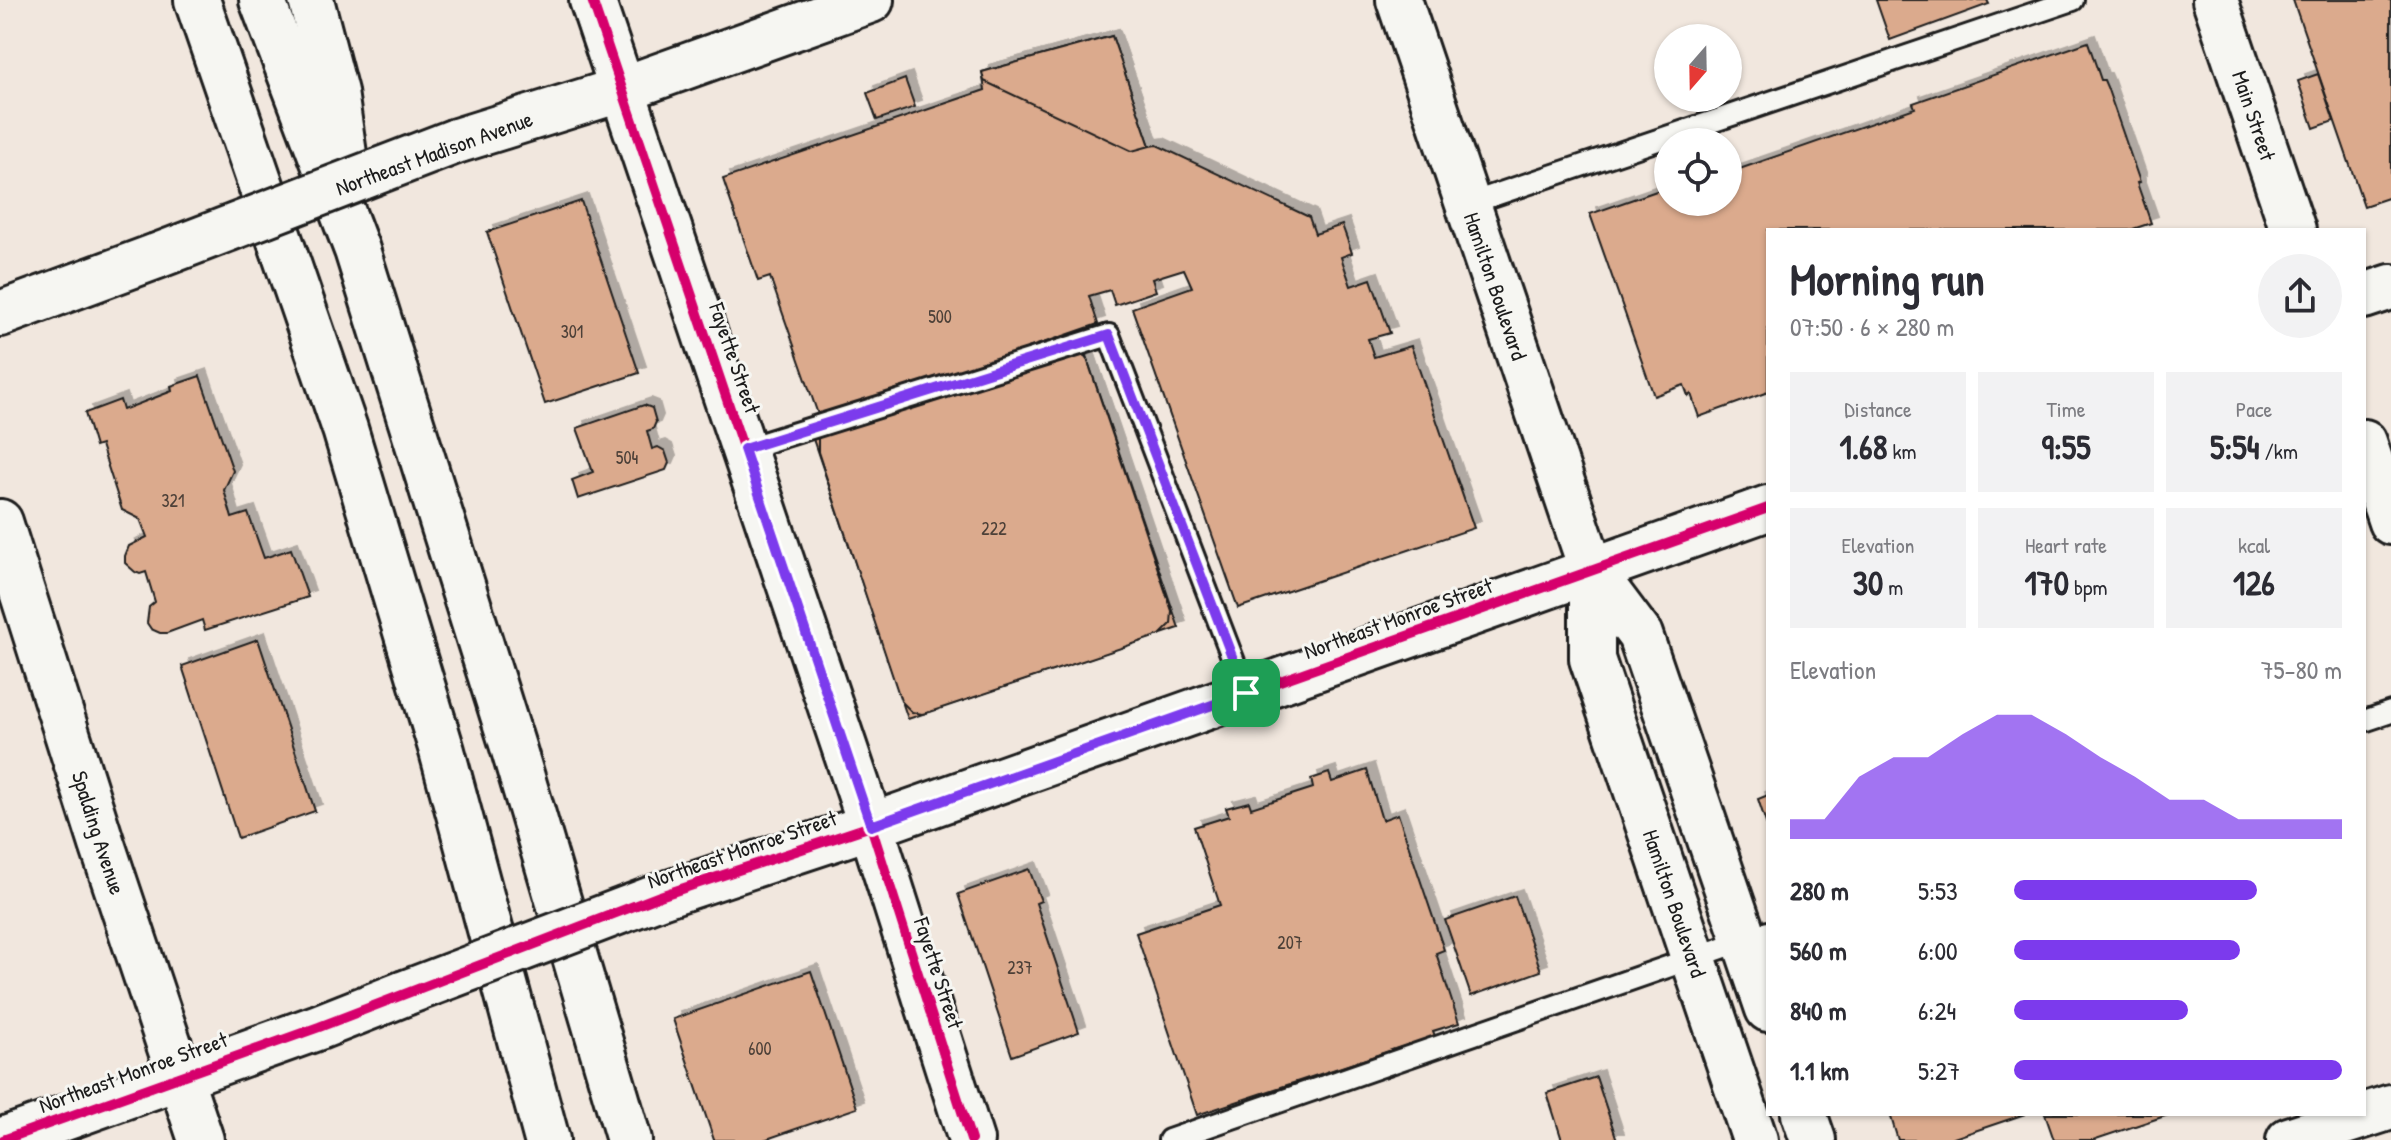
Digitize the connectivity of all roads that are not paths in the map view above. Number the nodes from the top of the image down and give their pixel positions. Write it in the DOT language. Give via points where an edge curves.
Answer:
graph roads {
  1 [pos="187,0"];
  2 [pos="197,0"];
  3 [pos="262,0"];
  4 [pos="311,0"];
  5 [pos="592,0"];
  6 [pos="871,0"];
  7 [pos="1399,0"];
  8 [pos="2073,0"];
  9 [pos="2215,0"];
  10 [pos="623,89"];
  11 [pos="241,121"];
  12 [pos="1468,204"];
  13 [pos="2292,228"];
  14 [pos="357,250"];
  15 [pos="2391,287"];
  16 [pos="2366,295"];
  17 [pos="0,314"];
  18 [pos="2366,448"];
  19 [pos="744,449"];
  20 [pos="1766,509"];
  21 [pos="0,522"];
  22 [pos="2391,522"];
  23 [pos="1592,571"];
  24 [pos="1246,693"];
  25 [pos="2391,712"];
  26 [pos="2366,720"];
  27 [pos="871,826"];
  28 [pos="1756,936"];
  29 [pos="1692,958"];
  30 [pos="1766,997"];
  31 [pos="180,1076"];
  32 [pos="2391,1107"];
  33 [pos="2366,1113"];
  34 [pos="1805,1116"];
  35 [pos="2356,1116"];
  36 [pos="2305,1129"];
  37 [pos="3,1140"];
  38 [pos="201,1140"];
  39 [pos="547,1140"];
  40 [pos="629,1140"];
  41 [pos="971,1140"];
  42 [pos="1169,1140"];
  43 [pos="1755,1140"];
  44 [pos="1813,1140"];
  1 -- 11 [label="main road"];
  2 -- 11 [label="main road"];
  3 -- 14 [label="main road"];
  4 -- 14 [label="main road" via="335,92"];
  5 -- 10 [label="main road, Fayette Street"];
  6 -- 10 [label="main road, Northeast Madison Avenue"];
  7 -- 12 [label="main road, Hamilton Boulevard"];
  8 -- 12 [label="lane"];
  9 -- 13 [label="main road, Main Street"];
  10 -- 17 [label="main road, Northeast Madison Avenue, bridge" via="456,141"];
  10 -- 19 [label="main road, Fayette Street"];
  11 -- 39 [label="main road" via="345,429 429,707"];
  12 -- 23 [label="main road, Hamilton Boulevard"];
  14 -- 40 [label="main road"];
  15 -- 16 [label="main road"];
  18 -- 22 [label="main road"];
  19 -- 24 [label="lane" via="1109,335"];
  19 -- 27 [label="main road, Fayette Street"];
  20 -- 23 [label="main road, Northeast Monroe Street"];
  21 -- 31 [label="main road, Spalding Avenue"];
  23 -- 24 [label="main road, Northeast Monroe Street"];
  23 -- 28 [label="main road, Hamilton Boulevard" via="1640,635"];
  23 -- 29 [label="main road, Hamilton Boulevard" via="1590,653"];
  24 -- 27 [label="main road, Northeast Monroe Street"];
  25 -- 26 [label="lane"];
  27 -- 31 [label="main road, Northeast Monroe Street, bridge" via="660,896"];
  27 -- 41 [label="main road, Fayette Street"];
  28 -- 29 [label="lane"];
  28 -- 30 [label="main road, Hamilton Boulevard"];
  29 -- 42 [label="lane"];
  29 -- 43 [label="main road, Hamilton Boulevard"];
  31 -- 37 [label="main road, Northeast Monroe Street"];
  31 -- 38 [label="main road, Spalding Avenue"];
  32 -- 33 [label="main road"];
  34 -- 44 [label="main road"];
  35 -- 36 [label="main road"];
}
